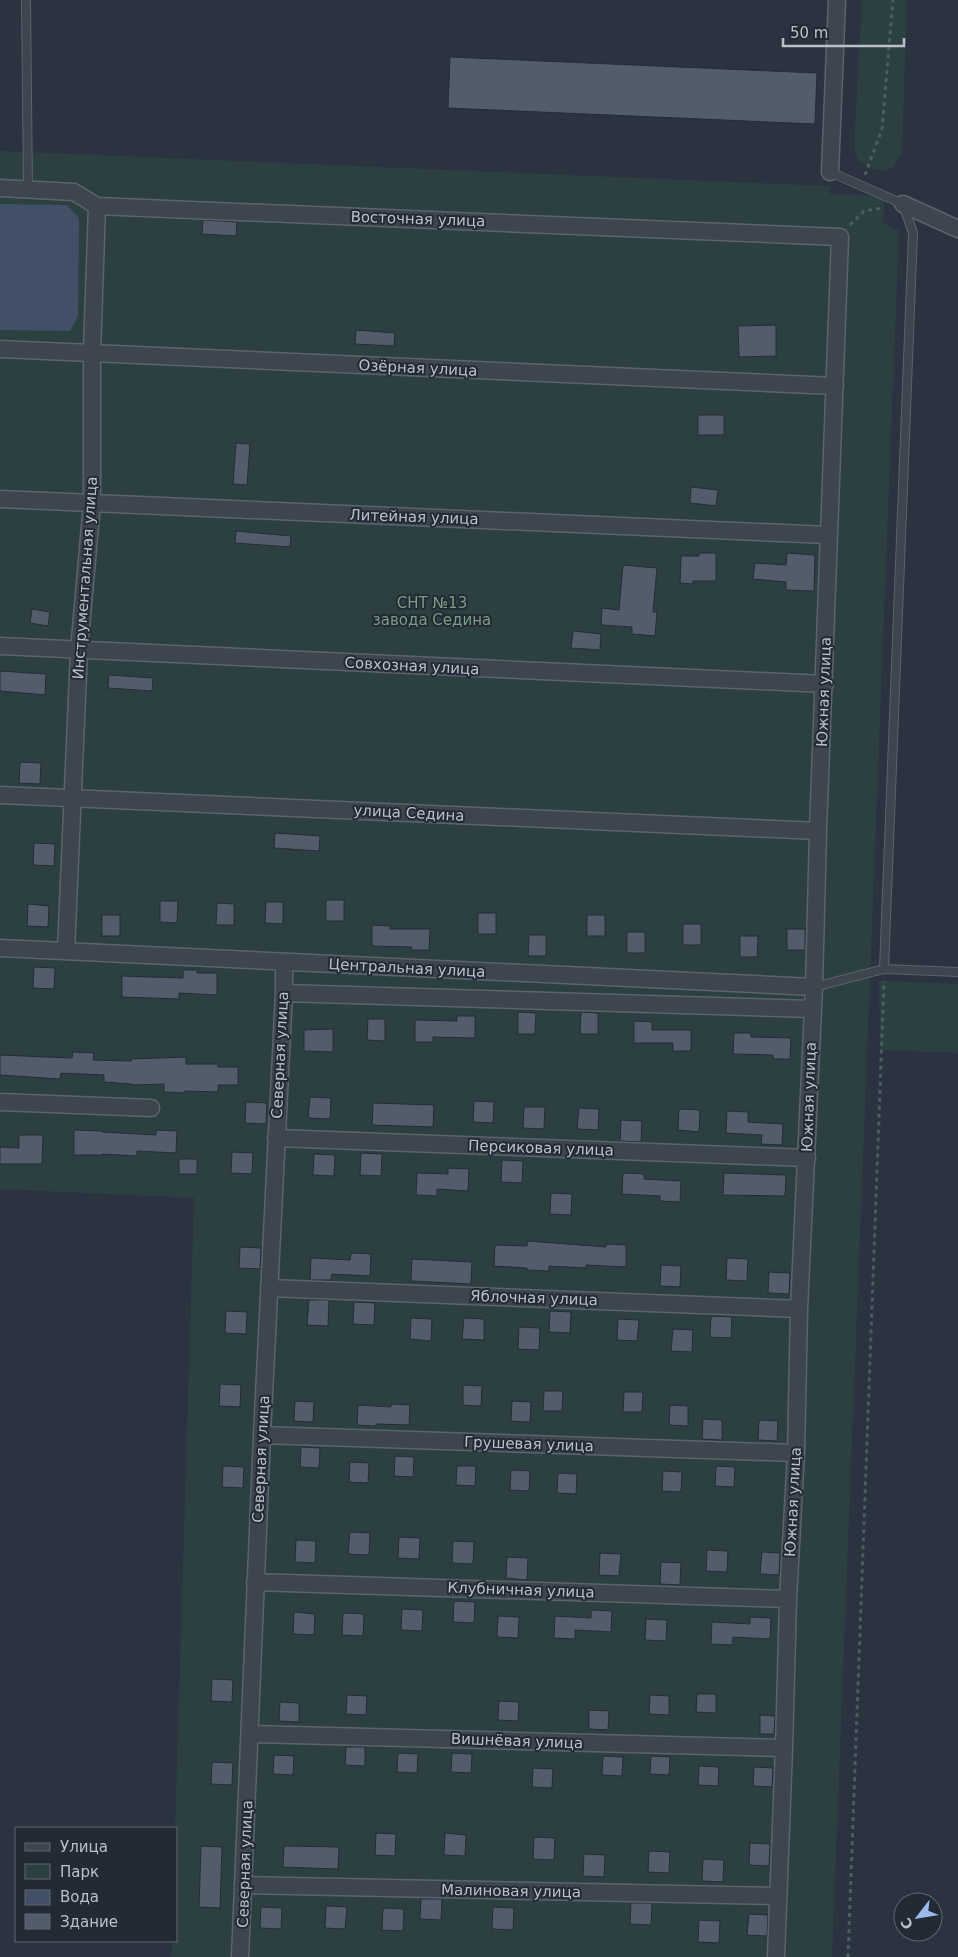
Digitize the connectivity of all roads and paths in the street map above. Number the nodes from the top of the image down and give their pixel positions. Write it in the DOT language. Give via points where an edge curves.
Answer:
graph roads {
  1 [pos="26,0"];
  2 [pos="837,0"];
  3 [pos="893,0"];
  4 [pos="830,172"];
  5 [pos="862,185"];
  6 [pos="0,188"];
  7 [pos="28,190"];
  8 [pos="903,204"];
  9 [pos="97,206"];
  10 [pos="958,230"];
  11 [pos="840,237"];
  12 [pos="0,349"];
  13 [pos="92,353"];
  14 [pos="835,386"];
  15 [pos="0,498"];
  16 [pos="92,503"];
  17 [pos="828,535"];
  18 [pos="0,646"];
  19 [pos="79,651"];
  20 [pos="824,684"];
  21 [pos="0,795"];
  22 [pos="72,798"];
  23 [pos="818,831"];
  24 [pos="0,948"];
  25 [pos="66,951"];
  26 [pos="284,962"];
  27 [pos="884,969"];
  28 [pos="958,972"];
  29 [pos="814,987"];
  30 [pos="284,993"];
  31 [pos="813,1009"];
  32 [pos="0,1102"];
  33 [pos="151,1108"];
  34 [pos="276,1138"];
  35 [pos="807,1158"];
  36 [pos="269,1288"];
  37 [pos="799,1309"];
  38 [pos="262,1435"];
  39 [pos="796,1453"];
  40 [pos="255,1582"];
  41 [pos="788,1599"];
  42 [pos="250,1734"];
  43 [pos="784,1748"];
  44 [pos="244,1885"];
  45 [pos="778,1896"];
  46 [pos="240,1957"];
  47 [pos="776,1957"];
  48 [pos="848,1957"];
  1 -- 7 [label="lane"];
  2 -- 4 [label="street"];
  3 -- 5 [label="path" via="882,129"];
  4 -- 5 [label="lane"];
  5 -- 8 [label="lane"];
  6 -- 7 [label="street, Восточная улица"];
  7 -- 9 [label="street, Восточная улица" via="74,192"];
  8 -- 10 [label="street"];
  8 -- 11 [label="path" via="864,211"];
  8 -- 27 [label="lane" via="912,233"];
  9 -- 11 [label="street, Восточная улица"];
  9 -- 13 [label="street, Инструментальная улица"];
  11 -- 14 [label="street, Южная улица"];
  12 -- 13 [label="street, Озёрная улица"];
  13 -- 14 [label="street, Озёрная улица"];
  13 -- 16 [label="street, Инструментальная улица"];
  14 -- 17 [label="street, Южная улица"];
  15 -- 16 [label="street, Литейная улица"];
  16 -- 17 [label="street, Литейная улица"];
  16 -- 19 [label="street, Инструментальная улица"];
  17 -- 20 [label="street, Южная улица"];
  18 -- 19 [label="street, Совхозная улица"];
  19 -- 20 [label="street, Совхозная улица"];
  19 -- 22 [label="street, Инструментальная улица"];
  20 -- 23 [label="street, Южная улица"];
  21 -- 22 [label="street, улица Седина"];
  22 -- 23 [label="street, улица Седина"];
  22 -- 25 [label="street, Инструментальная улица"];
  23 -- 29 [label="street, Южная улица"];
  24 -- 25 [label="street, Центральная улица"];
  25 -- 26 [label="street, Центральная улица"];
  26 -- 29 [label="street, Центральная улица"];
  26 -- 30 [label="street, Северная улица"];
  27 -- 28 [label="lane"];
  27 -- 29 [label="lane"];
  27 -- 48 [label="path"];
  29 -- 31 [label="street, Южная улица"];
  30 -- 31 [label="street, Центральная улица"];
  30 -- 34 [label="street, Северная улица"];
  31 -- 35 [label="street, Южная улица"];
  32 -- 33 [label="street"];
  34 -- 35 [label="street, Персиковая улица"];
  34 -- 36 [label="street, Северная улица"];
  35 -- 37 [label="street, Южная улица"];
  36 -- 37 [label="street, Яблочная улица"];
  36 -- 38 [label="street, Северная улица"];
  37 -- 39 [label="street, Южная улица"];
  38 -- 39 [label="street, Грушевая улица"];
  38 -- 40 [label="street, Северная улица"];
  39 -- 41 [label="street, Южная улица"];
  40 -- 41 [label="street, Клубничная улица"];
  40 -- 42 [label="street, Северная улица"];
  41 -- 43 [label="street, Южная улица"];
  42 -- 43 [label="street, Вишнёвая улица"];
  42 -- 44 [label="street, Северная улица"];
  43 -- 45 [label="street, Южная улица"];
  44 -- 45 [label="street, Малиновая улица"];
  44 -- 46 [label="street, Северная улица"];
  45 -- 47 [label="street, Южная улица"];
}
